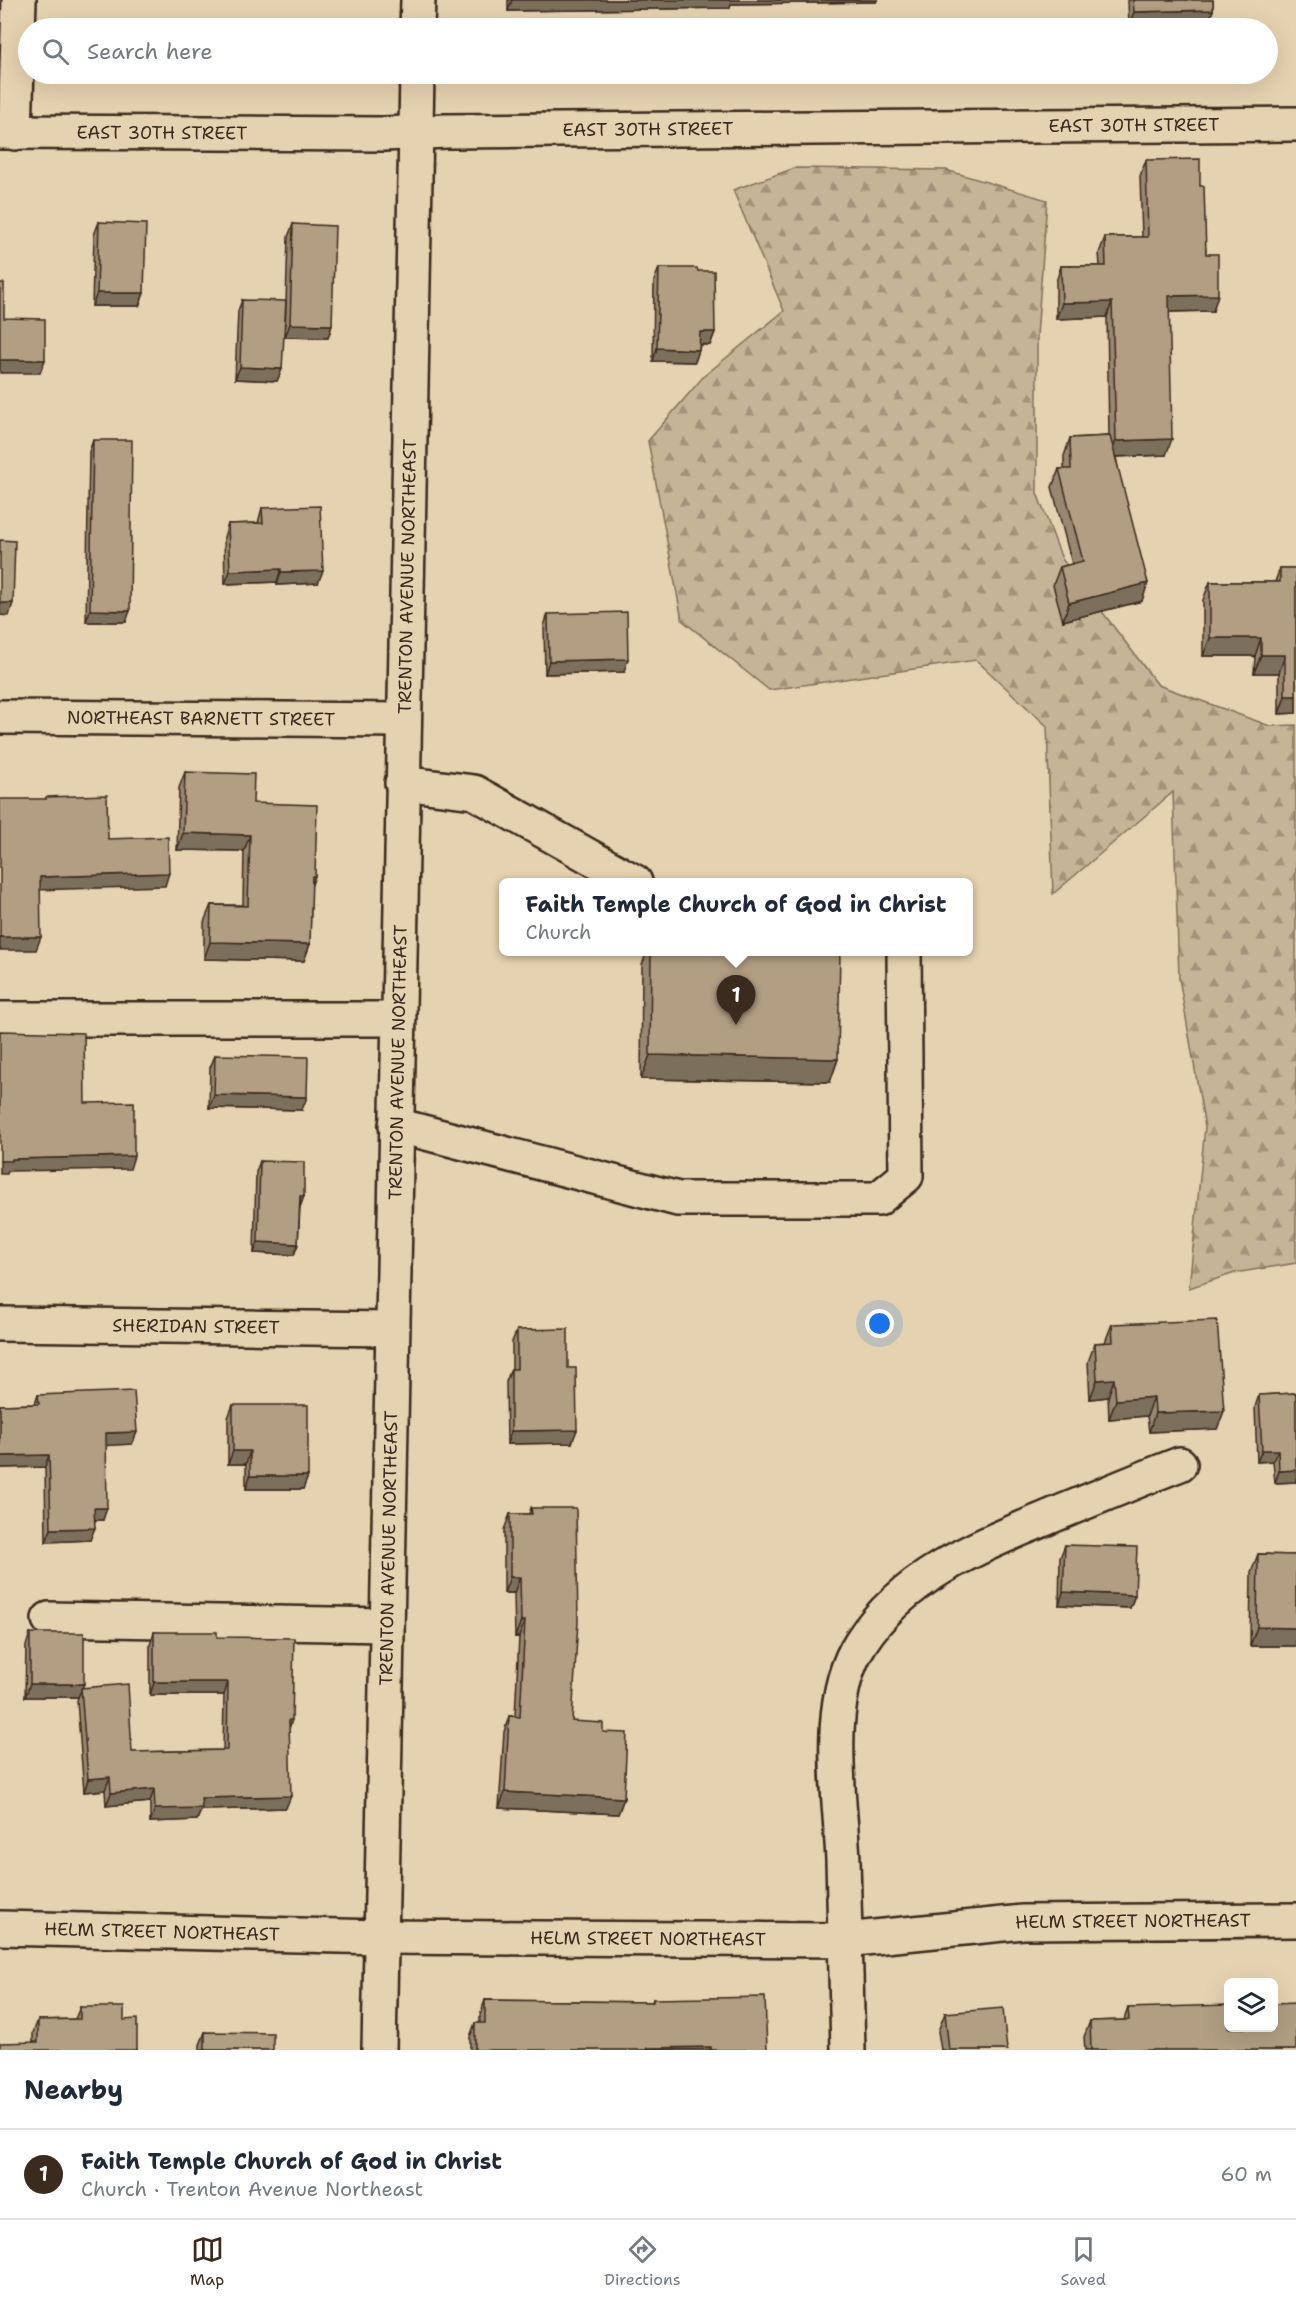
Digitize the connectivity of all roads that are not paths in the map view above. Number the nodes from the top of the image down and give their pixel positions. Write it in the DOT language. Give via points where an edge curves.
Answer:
graph roads {
  1 [pos="19,0"];
  2 [pos="418,0"];
  3 [pos="417,18"];
  4 [pos="417,84"];
  5 [pos="1296,124"];
  6 [pos="8,132"];
  7 [pos="415,132"];
  8 [pos="0,717"];
  9 [pos="403,720"];
  10 [pos="402,783"];
  11 [pos="628,878"];
  12 [pos="904,956"];
  13 [pos="0,1019"];
  14 [pos="398,1019"];
  15 [pos="396,1125"];
  16 [pos="0,1324"];
  17 [pos="392,1329"];
  18 [pos="1180,1464"];
  19 [pos="49,1619"];
  20 [pos="387,1625"];
  21 [pos="1296,1920"];
  22 [pos="0,1928"];
  23 [pos="381,1937"];
  24 [pos="845,1940"];
  25 [pos="379,2050"];
  26 [pos="848,2050"];
  1 -- 6 [label="street"];
  2 -- 3 [label="street"];
  4 -- 7 [label="street, TRENTON AVENUE NORTHEAST"];
  5 -- 7 [label="street, EAST 30TH STREET"];
  6 -- 7 [label="street, EAST 30TH STREET"];
  7 -- 9 [label="street, TRENTON AVENUE NORTHEAST"];
  8 -- 9 [label="street, NORTHEAST BARNETT STREET"];
  9 -- 10 [label="street, TRENTON AVENUE NORTHEAST"];
  10 -- 11 [label="street" via="474,792"];
  10 -- 14 [label="street, TRENTON AVENUE NORTHEAST"];
  12 -- 15 [label="street" via="906,1176 878,1200 678,1199"];
  13 -- 14 [label="street"];
  14 -- 15 [label="street, TRENTON AVENUE NORTHEAST"];
  15 -- 17 [label="street, TRENTON AVENUE NORTHEAST"];
  16 -- 17 [label="street, SHERIDAN STREET"];
  17 -- 20 [label="street, TRENTON AVENUE NORTHEAST"];
  18 -- 24 [label="street" via="1033,1524 930,1573 902,1594 860,1642 842,1690 838,1721"];
  19 -- 20 [label="street"];
  20 -- 23 [label="street, TRENTON AVENUE NORTHEAST"];
  21 -- 24 [label="street, HELM STREET NORTHEAST" via="1023,1922"];
  22 -- 23 [label="street, HELM STREET NORTHEAST"];
  23 -- 24 [label="street, HELM STREET NORTHEAST"];
  23 -- 25 [label="street, TRENTON AVENUE NORTHEAST"];
  24 -- 26 [label="street"];
}
